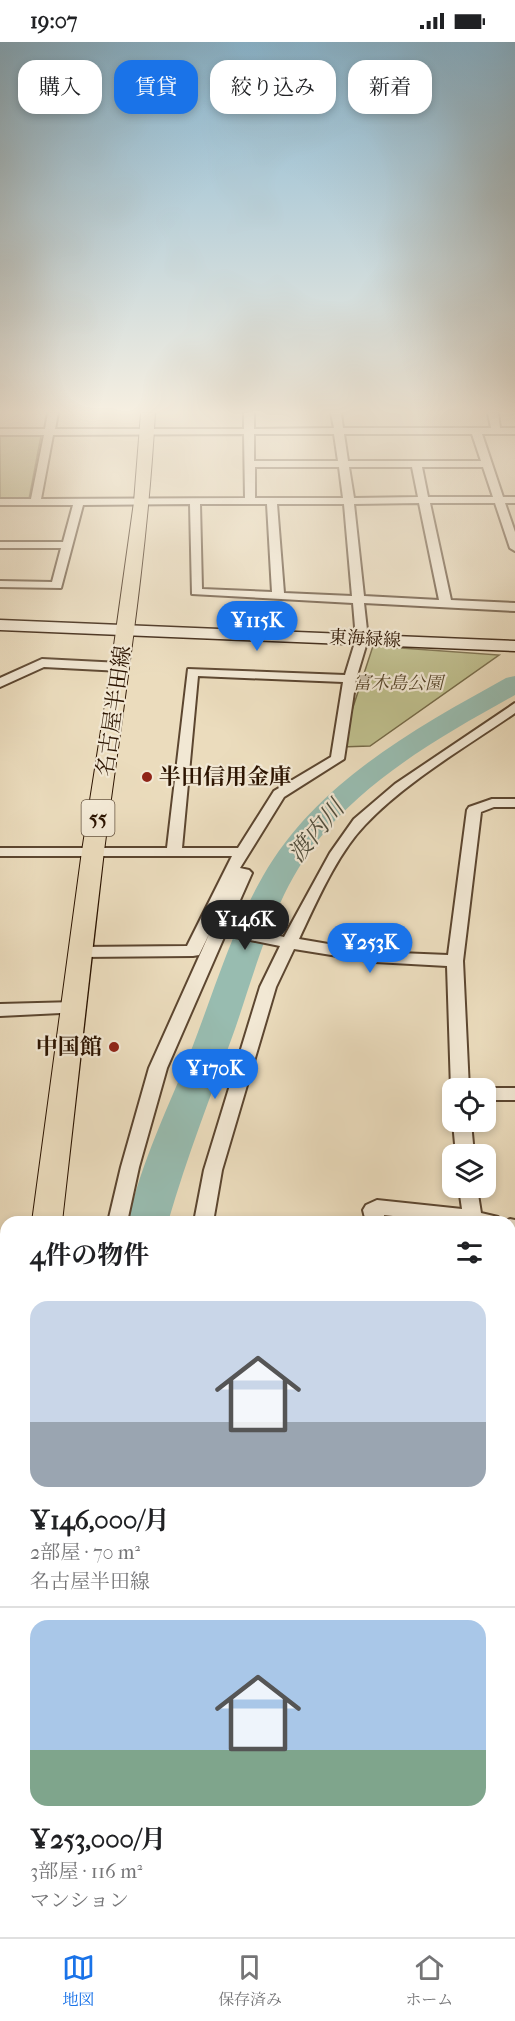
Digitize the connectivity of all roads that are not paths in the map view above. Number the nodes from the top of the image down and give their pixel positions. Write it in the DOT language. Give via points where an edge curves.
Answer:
graph roads {
  1 [pos="45,501"];
  2 [pos="79,501"];
  3 [pos="106,501"];
  4 [pos="172,501"];
  5 [pos="195,501"];
  6 [pos="260,501"];
  7 [pos="316,501"];
  8 [pos="349,501"];
  9 [pos="424,501"];
  10 [pos="499,501"];
  11 [pos="0,502"];
  12 [pos="142,502"];
  13 [pos="272,502"];
  14 [pos="0,545"];
  15 [pos="68,545"];
  16 [pos="515,548"];
  17 [pos="0,584"];
  18 [pos="278,596"];
  19 [pos="358,599"];
  20 [pos="446,604"];
  21 [pos="515,607"];
  22 [pos="0,625"];
  23 [pos="126,629"];
  24 [pos="362,639"];
  25 [pos="515,646"];
  26 [pos="121,667"];
  27 [pos="350,679"];
  28 [pos="0,683"];
  29 [pos="515,707"];
  30 [pos="515,803"];
  31 [pos="93,851"];
  32 [pos="174,851"];
  33 [pos="0,852"];
  34 [pos="241,852"];
  35 [pos="231,870"];
  36 [pos="217,928"];
  37 [pos="284,942"];
  38 [pos="81,952"];
  39 [pos="455,961"];
  40 [pos="75,1008"];
  41 [pos="0,1010"];
  42 [pos="460,1078"];
  43 [pos="496,1094"];
  44 [pos="515,1094"];
  45 [pos="469,1198"];
  46 [pos="48,1216"];
  47 [pos="119,1216"];
  48 [pos="205,1216"];
  49 [pos="374,1216"];
  50 [pos="443,1216"];
  51 [pos="472,1216"];
  1 -- 11 [label="street"];
  2 -- 15 [label="street"];
  3 -- 12 [label="street"];
  4 -- 12 [label="street"];
  5 -- 18 [label="street" via="196,592"];
  6 -- 13 [label="street"];
  7 -- 13 [label="street"];
  8 -- 19 [label="street"];
  9 -- 20 [label="street"];
  10 -- 16 [label="street"];
  12 -- 23 [label="main road, 名古屋半田線 / 55"];
  13 -- 18 [label="street"];
  14 -- 15 [label="street"];
  15 -- 17 [label="street" via="57,586"];
  18 -- 19 [label="street"];
  19 -- 20 [label="street"];
  19 -- 24 [label="street"];
  20 -- 21 [label="street"];
  22 -- 23 [label="main road, 東海緑線"];
  23 -- 24 [label="main road, 東海緑線"];
  23 -- 26 [label="main road, 名古屋半田線 / 55"];
  24 -- 25 [label="main road, 東海緑線"];
  24 -- 27 [label="street"];
  26 -- 28 [label="street" via="42,663"];
  26 -- 31 [label="main road, 名古屋半田線 / 55"];
  27 -- 32 [label="street" via="192,672"];
  27 -- 34 [label="street" via="337,759 279,794"];
  29 -- 37 [label="street" via="400,787 359,822"];
  30 -- 39 [label="street" via="492,803 474,810"];
  31 -- 32 [label="street"];
  31 -- 33 [label="street"];
  31 -- 38 [label="main road, 名古屋半田線 / 55"];
  32 -- 34 [label="street"];
  34 -- 35 [label="street"];
  35 -- 36 [label="street" via="243,873"];
  35 -- 38 [label="street" via="193,951"];
  36 -- 37 [label="street"];
  36 -- 47 [label="street" via="209,955 158,1068"];
  37 -- 39 [label="street" via="375,957"];
  37 -- 48 [label="street" via="213,1170"];
  38 -- 40 [label="main road, 名古屋半田線 / 55"];
  39 -- 42 [label="street"];
  40 -- 41 [label="street"];
  40 -- 46 [label="main road, 名古屋半田線 / 55"];
  43 -- 44 [label="street"];
  45 -- 51 [label="street"];
  49 -- 50 [label="street" via="373,1210 377,1207"];
}
